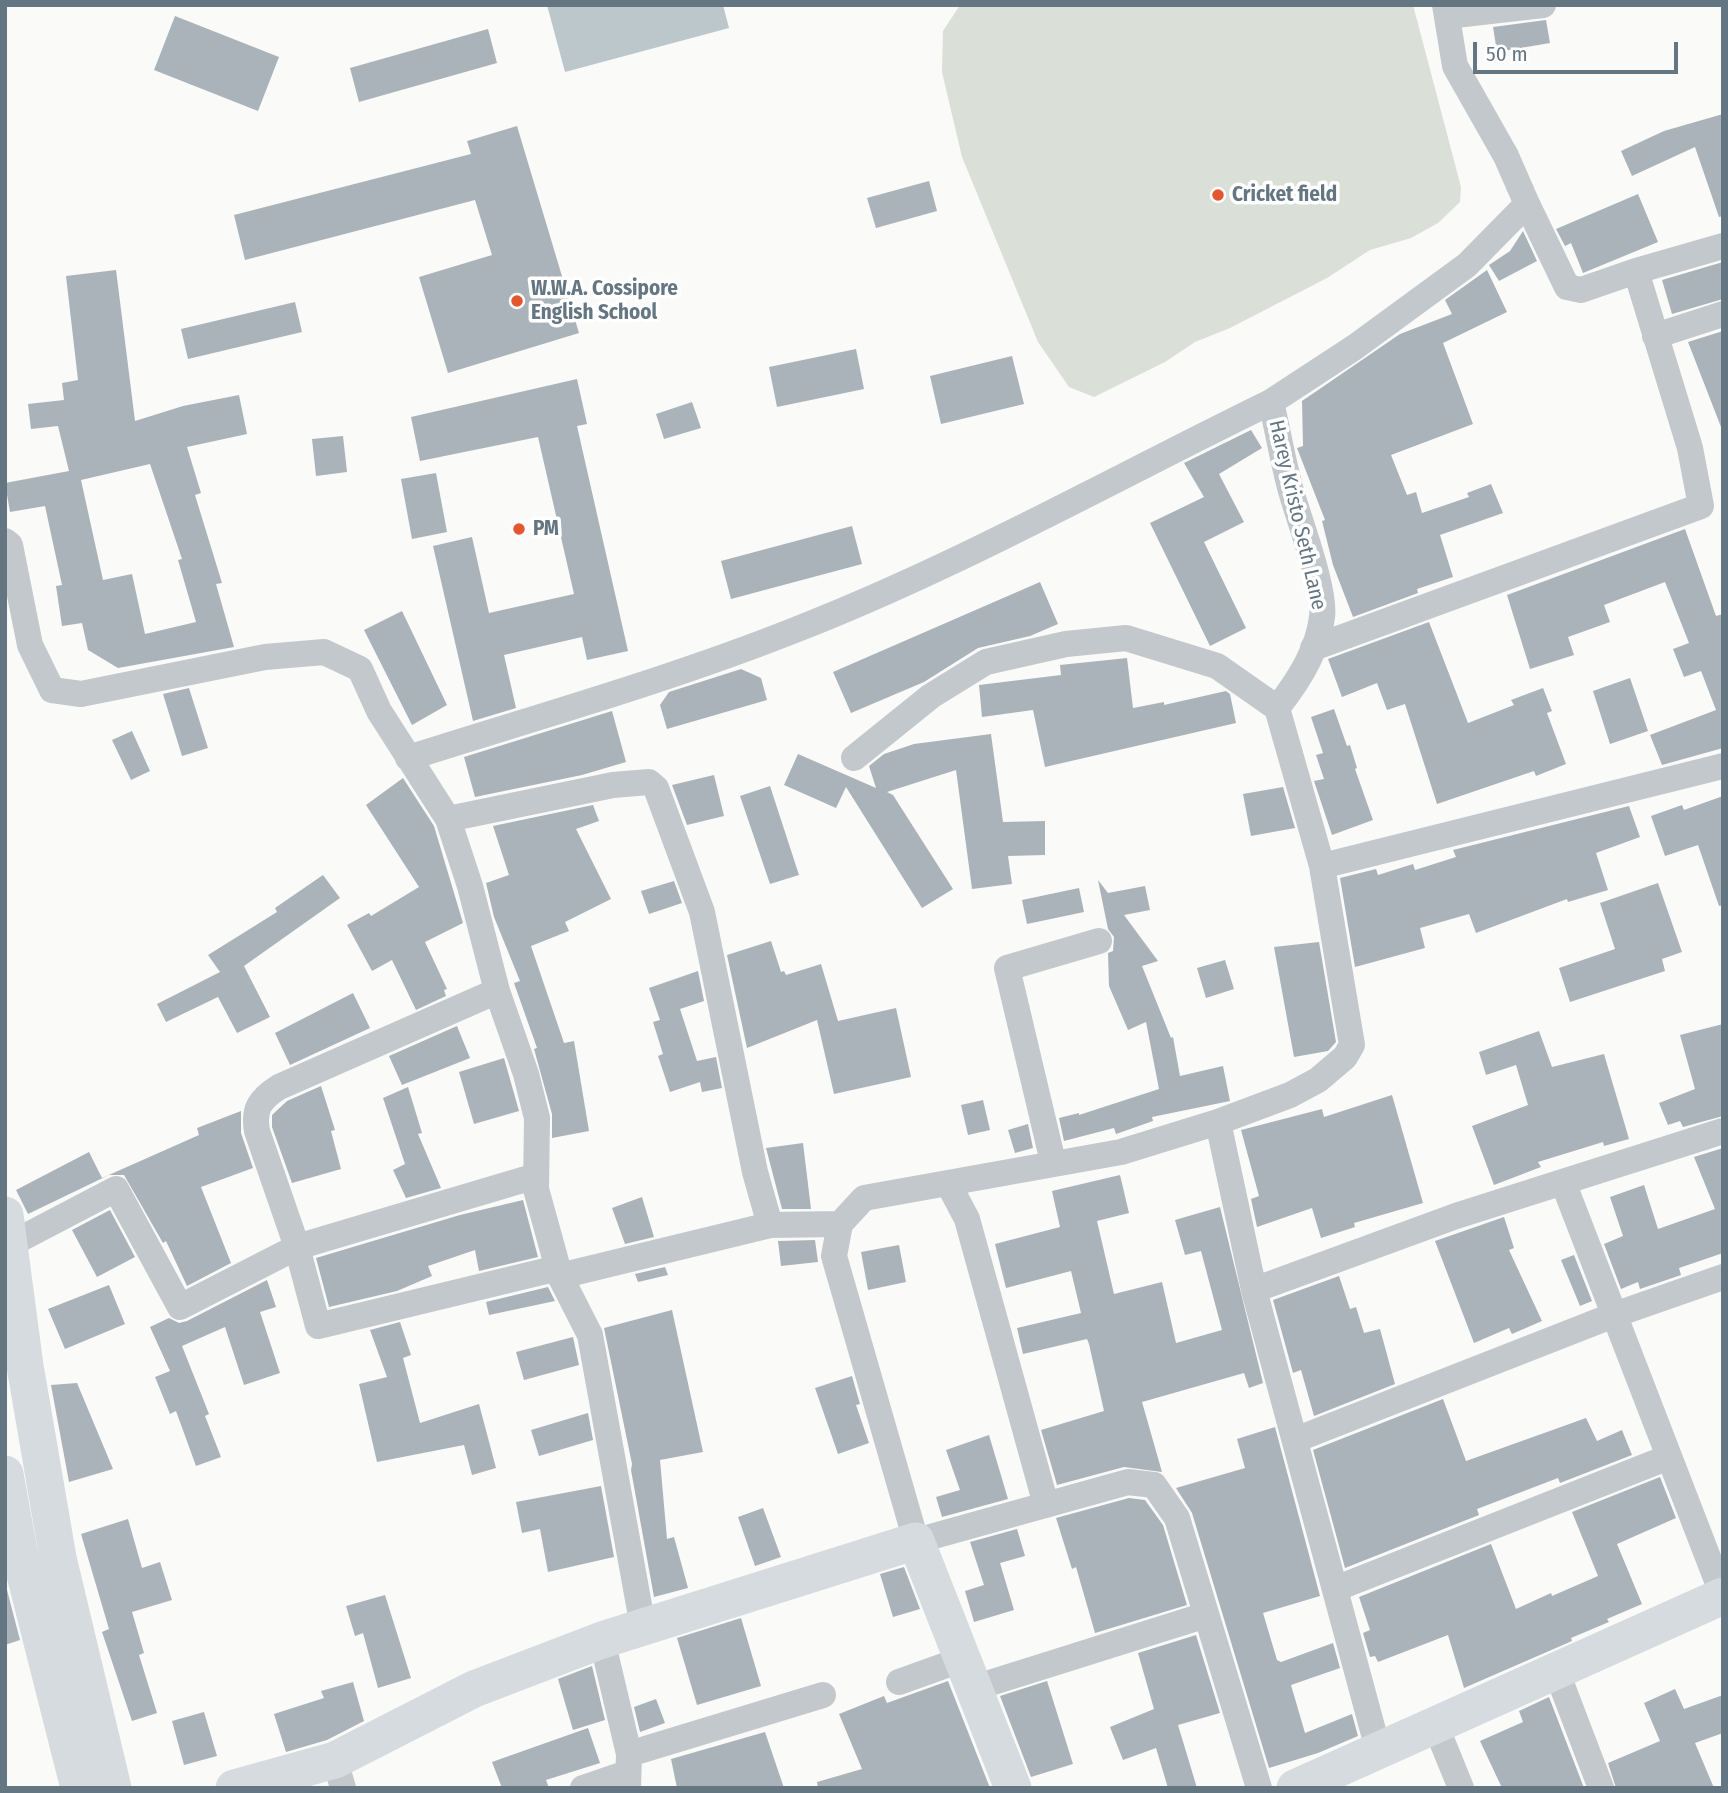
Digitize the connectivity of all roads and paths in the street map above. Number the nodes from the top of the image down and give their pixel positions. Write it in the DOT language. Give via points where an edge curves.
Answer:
graph roads {
  1 [pos="1543,5"];
  2 [pos="1446,11"];
  3 [pos="1527,205"];
  4 [pos="1723,246"];
  5 [pos="1636,271"];
  6 [pos="1723,314"];
  7 [pos="1655,335"];
  8 [pos="1271,401"];
  9 [pos="1712,503"];
  10 [pos="5,541"];
  11 [pos="1313,649"];
  12 [pos="1277,708"];
  13 [pos="408,758"];
  14 [pos="854,758"];
  15 [pos="1723,766"];
  16 [pos="448,820"];
  17 [pos="1322,866"];
  18 [pos="1100,941"];
  19 [pos="497,991"];
  20 [pos="1218,1122"];
  21 [pos="1723,1131"];
  22 [pos="1053,1162"];
  23 [pos="536,1177"];
  24 [pos="1563,1182"];
  25 [pos="948,1183"];
  26 [pos="840,1224"];
  27 [pos="770,1225"];
  28 [pos="7,1236"];
  29 [pos="297,1247"];
  30 [pos="559,1272"];
  31 [pos="1723,1277"];
  32 [pos="1254,1290"];
  33 [pos="1614,1315"];
  34 [pos="1295,1440"];
  35 [pos="1669,1457"];
  36 [pos="5,1474"];
  37 [pos="1046,1505"];
  38 [pos="916,1541"];
  39 [pos="1335,1589"];
  40 [pos="1723,1596"];
  41 [pos="1206,1615"];
  42 [pos="643,1627"];
  43 [pos="602,1640"];
  44 [pos="1556,1670"];
  45 [pos="968,1674"];
  46 [pos="900,1682"];
  47 [pos="823,1695"];
  48 [pos="1435,1724"];
  49 [pos="1378,1749"];
  50 [pos="628,1772"];
  51 [pos="339,1774"];
  52 [pos="79,1788"];
  53 [pos="113,1788"];
  54 [pos="234,1788"];
  55 [pos="583,1788"];
  56 [pos="1013,1788"];
  57 [pos="1259,1788"];
  58 [pos="1295,1788"];
  59 [pos="1461,1788"];
  60 [pos="1601,1788"];
  1 -- 2 [label="street"];
  2 -- 3 [label="street" via="1455,66 1506,156"];
  3 -- 5 [label="street" via="1567,287 1581,290"];
  3 -- 8 [label="street, Harey Kristo Seth Lane" via="1467,265 1355,347"];
  4 -- 5 [label="street"];
  5 -- 7 [label="street"];
  6 -- 7 [label="street"];
  7 -- 9 [label="street"];
  8 -- 11 [label="street, Harey Kristo Seth Lane" via="1323,615"];
  8 -- 13 [label="street" via="961,556 796,630"];
  9 -- 11 [label="street"];
  10 -- 13 [label="street" via="10,545 30,645 52,690 81,694 265,657 324,652 360,669"];
  11 -- 12 [label="street, Harey Kristo Seth Lane"];
  12 -- 14 [label="street" via="1216,666 1126,638 1066,644 986,662 932,696"];
  12 -- 17 [label="street"];
  13 -- 16 [label="street"];
  15 -- 17 [label="street"];
  16 -- 19 [label="street"];
  16 -- 27 [label="street" via="613,785 649,782 656,788 702,912"];
  17 -- 20 [label="street" via="1352,1045 1318,1080"];
  18 -- 22 [label="street" via="1007,968"];
  19 -- 23 [label="street" via="537,1118"];
  19 -- 29 [label="street" via="279,1087 259,1103 257,1131"];
  20 -- 22 [label="street" via="1121,1152"];
  20 -- 32 [label="street"];
  21 -- 24 [label="street"];
  22 -- 25 [label="street"];
  23 -- 29 [label="street"];
  23 -- 30 [label="street"];
  24 -- 32 [label="street"];
  24 -- 33 [label="street"];
  25 -- 26 [label="street" via="864,1198"];
  25 -- 37 [label="street" via="967,1219"];
  26 -- 27 [label="street"];
  26 -- 38 [label="street" via="834,1256"];
  27 -- 30 [label="street"];
  28 -- 29 [label="street" via="116,1189 180,1307"];
  28 -- 53 [label="street" via="58,1558"];
  29 -- 30 [label="street" via="318,1326"];
  30 -- 42 [label="street" via="590,1335"];
  31 -- 33 [label="street"];
  32 -- 34 [label="street"];
  33 -- 34 [label="street"];
  33 -- 35 [label="street"];
  34 -- 39 [label="street"];
  35 -- 39 [label="street"];
  35 -- 40 [label="street"];
  36 -- 52 [label="street" via="19,1551"];
  37 -- 38 [label="street"];
  37 -- 41 [label="street" via="1128,1482 1154,1485 1177,1518"];
  38 -- 42 [label="street"];
  38 -- 45 [label="street"];
  39 -- 49 [label="street"];
  40 -- 44 [label="street"];
  41 -- 45 [label="street"];
  41 -- 57 [label="street"];
  42 -- 43 [label="street"];
  43 -- 50 [label="street"];
  43 -- 51 [label="street" via="474,1689"];
  44 -- 48 [label="street"];
  44 -- 60 [label="street"];
  45 -- 46 [label="street"];
  45 -- 56 [label="street"];
  47 -- 50 [label="street"];
  48 -- 49 [label="street"];
  48 -- 59 [label="street"];
  49 -- 58 [label="street"];
  50 -- 55 [label="street"];
  51 -- 54 [label="street"];
}
